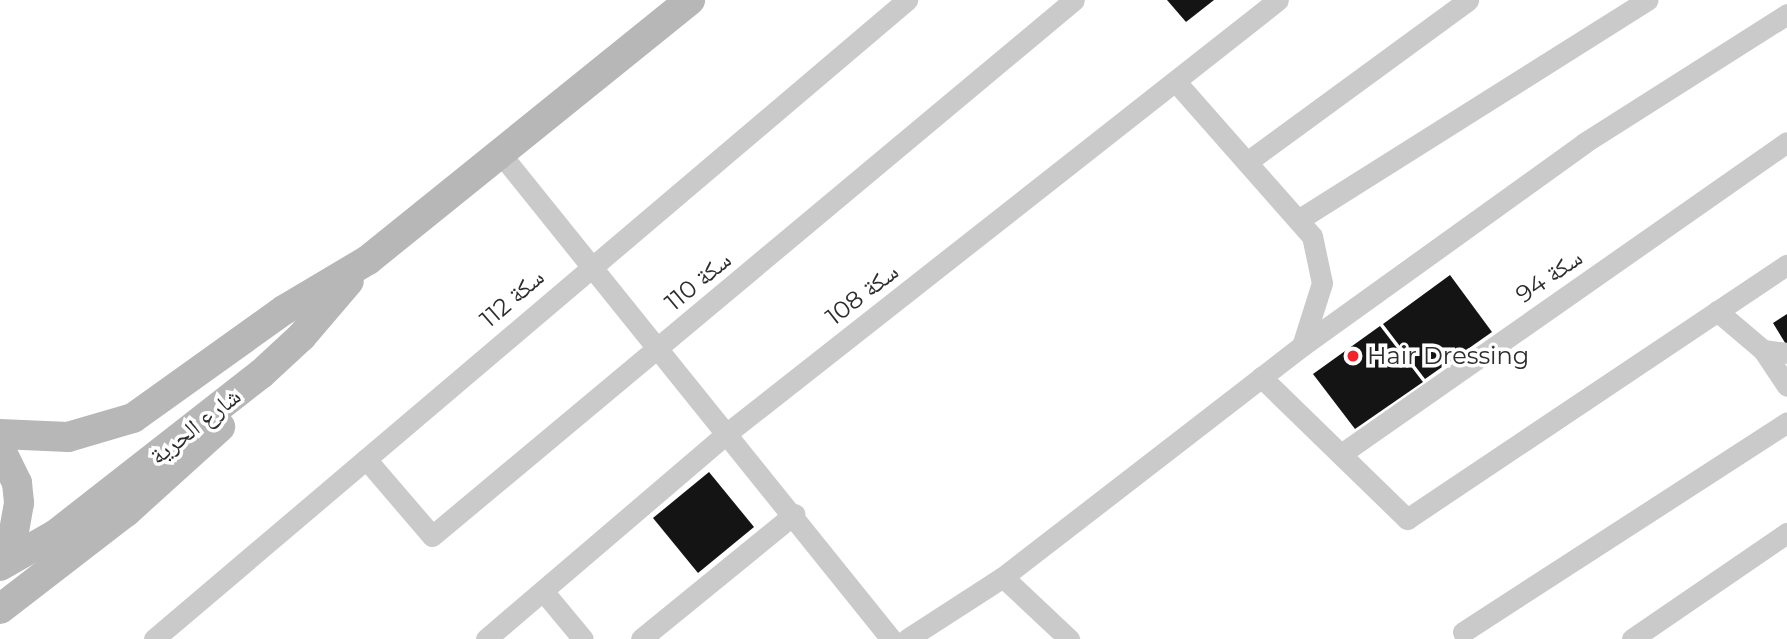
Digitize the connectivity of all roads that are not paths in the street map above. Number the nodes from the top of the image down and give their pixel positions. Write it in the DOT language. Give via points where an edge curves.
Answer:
graph roads {
  1 [pos="691,0"];
  2 [pos="907,0"];
  3 [pos="1074,0"];
  4 [pos="1278,0"];
  5 [pos="1468,0"];
  6 [pos="1647,0"];
  7 [pos="1787,14"];
  8 [pos="1176,82"];
  9 [pos="1787,142"];
  10 [pos="500,153"];
  11 [pos="1247,162"];
  12 [pos="1298,220"];
  13 [pos="368,260"];
  14 [pos="590,265"];
  15 [pos="1787,265"];
  16 [pos="1717,311"];
  17 [pos="1302,346"];
  18 [pos="657,349"];
  19 [pos="1763,350"];
  20 [pos="1787,353"];
  21 [pos="261,374"];
  22 [pos="1261,377"];
  23 [pos="1787,386"];
  24 [pos="1787,422"];
  25 [pos="726,433"];
  26 [pos="0,434"];
  27 [pos="0,448"];
  28 [pos="1341,454"];
  29 [pos="366,459"];
  30 [pos="794,514"];
  31 [pos="1787,533"];
  32 [pos="0,560"];
  33 [pos="0,566"];
  34 [pos="1003,576"];
  35 [pos="543,591"];
  36 [pos="0,609"];
  37 [pos="1463,632"];
  38 [pos="154,639"];
  39 [pos="486,639"];
  40 [pos="583,639"];
  41 [pos="641,639"];
  42 [pos="891,639"];
  43 [pos="907,639"];
  44 [pos="1069,639"];
  45 [pos="1632,639"];
  1 -- 10 [label="street, شارع الحرية"];
  2 -- 14 [label="street, سكة 112"];
  3 -- 18 [label="street, سكة 110"];
  4 -- 8 [label="street, سكة 108"];
  5 -- 11 [label="street"];
  6 -- 12 [label="street"];
  7 -- 17 [label="street" via="1584,143"];
  8 -- 11 [label="street"];
  8 -- 25 [label="street, سكة 108"];
  9 -- 28 [label="street, سكة 94"];
  10 -- 13 [label="street, شارع الحرية"];
  10 -- 14 [label="street"];
  11 -- 12 [label="street"];
  12 -- 17 [label="street" via="1312,236 1322,283"];
  13 -- 21 [label="street, شارع الحرية" via="302,336"];
  13 -- 26 [label="street, شارع الحرية" via="284,310 132,418 68,437"];
  14 -- 18 [label="street"];
  14 -- 29 [label="street, سكة 112"];
  15 -- 16 [label="street"];
  16 -- 19 [label="street"];
  16 -- 28 [label="street" via="1407,519"];
  17 -- 22 [label="street"];
  18 -- 25 [label="street"];
  18 -- 29 [label="street, سكة 110" via="432,536"];
  19 -- 20 [label="street"];
  19 -- 23 [label="street"];
  21 -- 33 [label="street, شارع الحرية" via="57,534"];
  21 -- 36 [label="street" via="214,435 126,512"];
  22 -- 28 [label="street"];
  22 -- 34 [label="street"];
  24 -- 37 [label="street"];
  25 -- 30 [label="street"];
  25 -- 35 [label="street, سكة 108"];
  27 -- 32 [label="street" via="14,474 19,503 12,541"];
  29 -- 38 [label="street, سكة 112"];
  30 -- 41 [label="street"];
  30 -- 42 [label="street"];
  31 -- 45 [label="street"];
  34 -- 43 [label="street"];
  34 -- 44 [label="street"];
  35 -- 39 [label="street, سكة 108"];
  35 -- 40 [label="street"];
}
